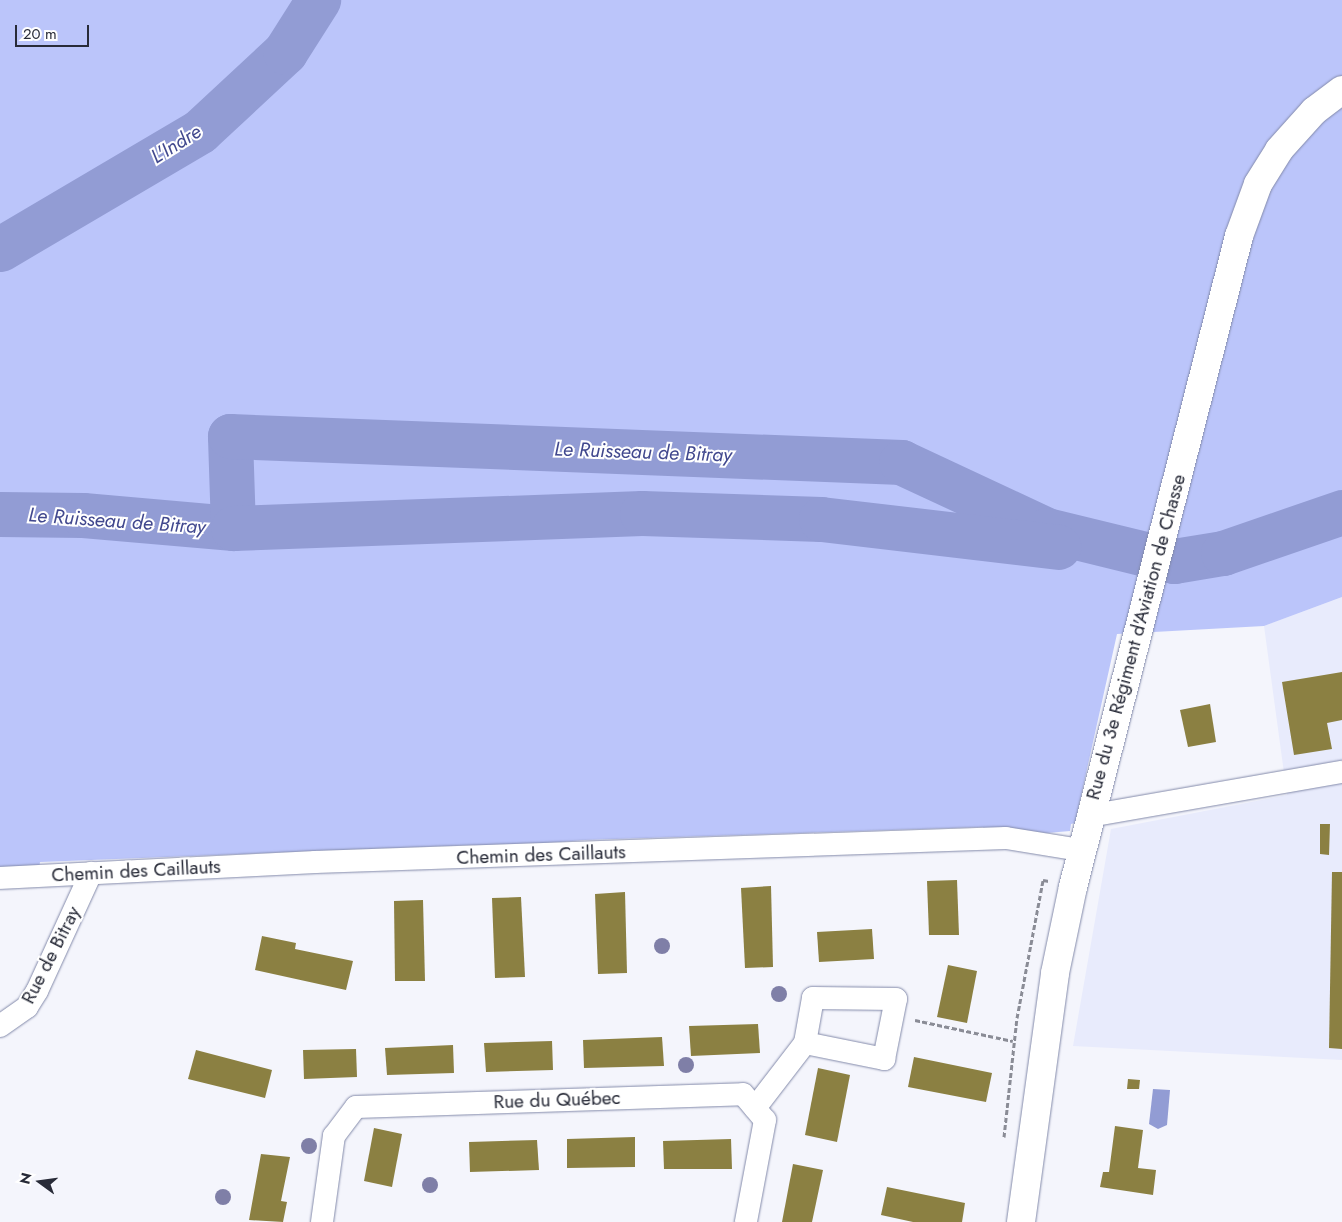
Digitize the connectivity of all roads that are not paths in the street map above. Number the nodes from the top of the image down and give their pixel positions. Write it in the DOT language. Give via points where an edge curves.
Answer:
graph roads {
  1 [pos="1342,90"];
  2 [pos="1342,772"];
  3 [pos="1089,816"];
  4 [pos="1081,850"];
  5 [pos="91,873"];
  6 [pos="0,878"];
  7 [pos="0,1026"];
  8 [pos="805,1043"];
  9 [pos="755,1108"];
  10 [pos="322,1222"];
  11 [pos="746,1222"];
  12 [pos="1021,1222"];
  1 -- 3 [label="main road, Rue du 3e Régiment d'Aviation de Chasse" via="1314,110 1279,150 1258,184 1243,222 1150,592"];
  2 -- 3 [label="street"];
  3 -- 4 [label="main road, Rue du 3e Régiment d'Aviation de Chasse"];
  4 -- 5 [label="street, Chemin des Caillauts" via="1006,838"];
  4 -- 12 [label="main road, Rue du 3e Régiment d'Aviation de Chasse" via="1055,973"];
  5 -- 6 [label="street, Chemin des Caillauts"];
  5 -- 7 [label="street, Rue de Bitray" via="38,991 27,1008"];
  8 -- 8 [label="street" via="884,1059 896,999 813,998"];
  8 -- 9 [label="street"];
  9 -- 10 [label="street, Rue du Québec" via="743,1094 356,1107 334,1136"];
  9 -- 11 [label="street" via="765,1120"];
}
